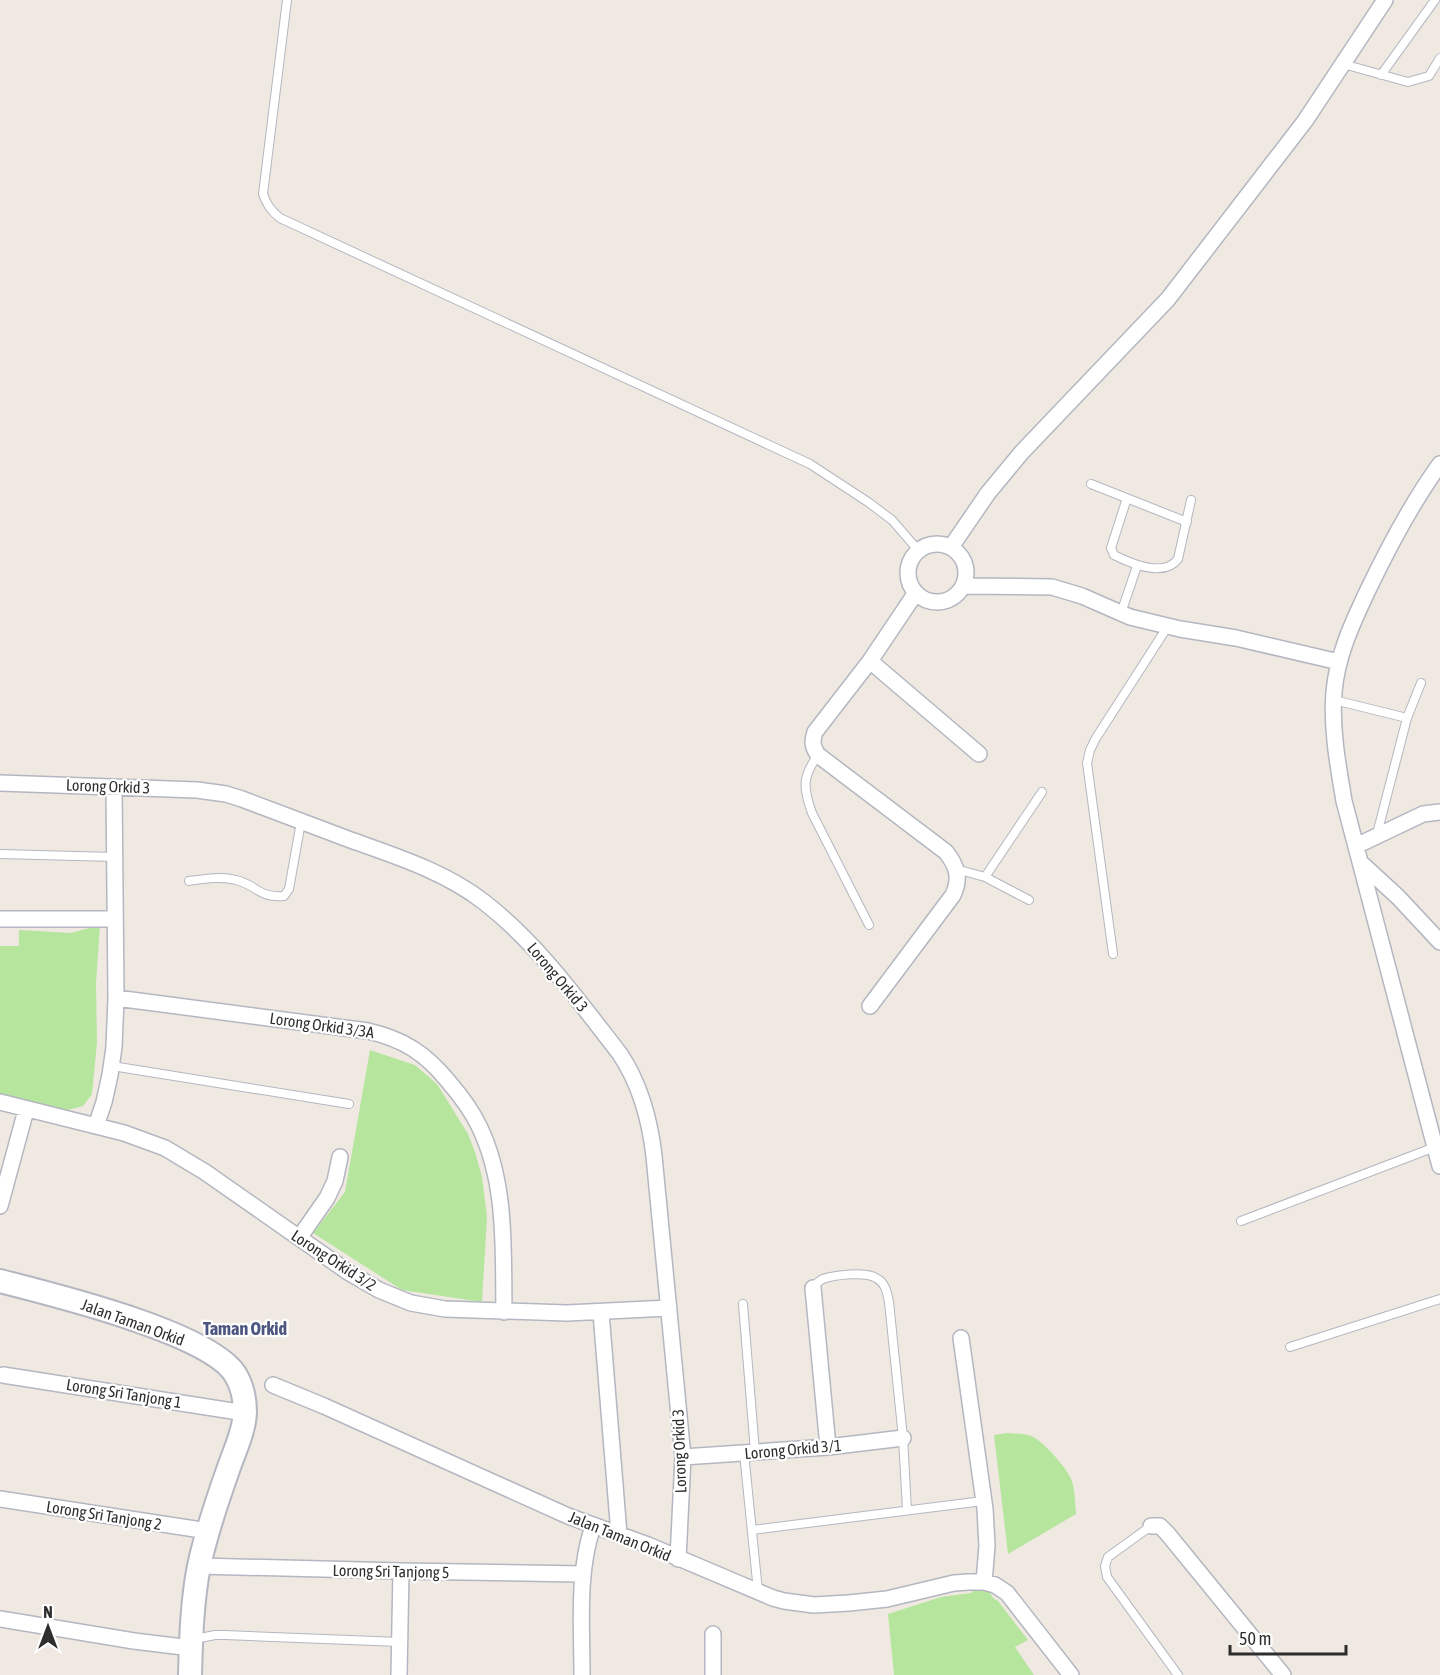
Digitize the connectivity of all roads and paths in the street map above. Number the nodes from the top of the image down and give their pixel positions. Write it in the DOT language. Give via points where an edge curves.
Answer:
graph roads {
  1 [pos="287,0"];
  2 [pos="1385,0"];
  3 [pos="1435,0"];
  4 [pos="1440,58"];
  5 [pos="1343,64"];
  6 [pos="1381,75"];
  7 [pos="1440,464"];
  8 [pos="1091,484"];
  9 [pos="1127,498"];
  10 [pos="1191,500"];
  11 [pos="1187,522"];
  12 [pos="951,547"];
  13 [pos="918,550"];
  14 [pos="1137,566"];
  15 [pos="964,586"];
  16 [pos="915,594"];
  17 [pos="1121,613"];
  18 [pos="1168,626"];
  19 [pos="870,661"];
  20 [pos="1340,662"];
  21 [pos="1420,683"];
  22 [pos="1334,699"];
  23 [pos="1407,718"];
  24 [pos="818,754"];
  25 [pos="979,754"];
  26 [pos="0,783"];
  27 [pos="114,787"];
  28 [pos="1042,792"];
  29 [pos="1440,812"];
  30 [pos="301,822"];
  31 [pos="1377,836"];
  32 [pos="1356,846"];
  33 [pos="0,854"];
  34 [pos="115,857"];
  35 [pos="1360,863"];
  36 [pos="956,869"];
  37 [pos="985,877"];
  38 [pos="189,881"];
  39 [pos="1029,900"];
  40 [pos="0,919"];
  41 [pos="115,920"];
  42 [pos="869,925"];
  43 [pos="1440,942"];
  44 [pos="1113,954"];
  45 [pos="116,998"];
  46 [pos="870,1006"];
  47 [pos="111,1066"];
  48 [pos="0,1102"];
  49 [pos="349,1104"];
  50 [pos="26,1110"];
  51 [pos="96,1126"];
  52 [pos="1438,1145"];
  53 [pos="340,1157"];
  54 [pos="1440,1166"];
  55 [pos="4,1178"];
  56 [pos="0,1206"];
  57 [pos="1241,1221"];
  58 [pos="299,1238"];
  59 [pos="0,1281"];
  60 [pos="813,1288"];
  61 [pos="1440,1299"];
  62 [pos="743,1304"];
  63 [pos="669,1308"];
  64 [pos="504,1312"];
  65 [pos="601,1313"];
  66 [pos="961,1338"];
  67 [pos="1290,1347"];
  68 [pos="3,1375"];
  69 [pos="273,1385"];
  70 [pos="245,1413"];
  71 [pos="903,1438"];
  72 [pos="828,1447"];
  73 [pos="749,1453"];
  74 [pos="683,1457"];
  75 [pos="0,1499"];
  76 [pos="984,1501"];
  77 [pos="907,1510"];
  78 [pos="593,1526"];
  79 [pos="1152,1526"];
  80 [pos="752,1530"];
  81 [pos="208,1531"];
  82 [pos="619,1534"];
  83 [pos="678,1559"];
  84 [pos="199,1566"];
  85 [pos="401,1572"];
  86 [pos="583,1574"];
  87 [pos="984,1582"];
  88 [pos="758,1592"];
  89 [pos="0,1619"];
  90 [pos="713,1634"];
  91 [pos="399,1642"];
  92 [pos="191,1644"];
  93 [pos="190,1675"];
  94 [pos="399,1675"];
  95 [pos="582,1675"];
  96 [pos="713,1675"];
  97 [pos="1071,1675"];
  98 [pos="1178,1675"];
  99 [pos="1283,1675"];
  1 -- 13 [label="lane" via="263,194 269,209 280,218 393,272 810,464 892,520"];
  2 -- 5 [label="street"];
  3 -- 6 [label="lane"];
  4 -- 6 [label="lane" via="1429,76 1416,80 1408,82"];
  5 -- 6 [label="lane"];
  5 -- 12 [label="street" via="1305,121 1168,299 1022,452"];
  7 -- 20 [label="street" via="1412,506 1377,572 1347,635"];
  8 -- 9 [label="lane"];
  9 -- 11 [label="lane"];
  9 -- 14 [label="lane" via="1113,555"];
  10 -- 11 [label="lane"];
  11 -- 14 [label="lane" via="1173,566"];
  12 -- 13 [label="street" via="935,543"];
  12 -- 15 [label="street" via="966,564"];
  13 -- 16 [label="street" via="911,558 907,576"];
  14 -- 17 [label="lane"];
  15 -- 16 [label="street" via="942,602"];
  15 -- 17 [label="street" via="1052,587"];
  16 -- 19 [label="street"];
  17 -- 18 [label="street"];
  18 -- 20 [label="street"];
  18 -- 44 [label="lane" via="1096,738 1087,763"];
  19 -- 24 [label="street" via="815,732 813,747"];
  19 -- 25 [label="street"];
  20 -- 22 [label="street"];
  21 -- 23 [label="lane"];
  22 -- 23 [label="lane"];
  22 -- 32 [label="street" via="1338,769"];
  23 -- 31 [label="lane"];
  24 -- 36 [label="street" via="946,852"];
  24 -- 42 [label="lane" via="808,769 806,794"];
  26 -- 27 [label="street, Lorong Orkid 3"];
  27 -- 30 [label="street, Lorong Orkid 3" via="219,793"];
  27 -- 34 [label="street"];
  28 -- 37 [label="lane"];
  29 -- 31 [label="street" via="1423,814"];
  30 -- 38 [label="lane" via="290,890 284,896 260,893 236,880"];
  30 -- 63 [label="street, Lorong Orkid 3" via="427,869 484,902 529,942 620,1054 633,1076 652,1139"];
  31 -- 32 [label="street"];
  32 -- 35 [label="street"];
  33 -- 34 [label="lane"];
  34 -- 41 [label="street"];
  35 -- 43 [label="street"];
  35 -- 52 [label="street"];
  36 -- 37 [label="lane"];
  36 -- 46 [label="street" via="953,895"];
  37 -- 39 [label="lane"];
  40 -- 41 [label="street"];
  41 -- 45 [label="street"];
  45 -- 47 [label="street"];
  45 -- 64 [label="street, Lorong Orkid 3/3A" via="369,1031 401,1041 436,1066 465,1101 495,1170"];
  47 -- 49 [label="lane"];
  47 -- 51 [label="street"];
  48 -- 50 [label="street, Lorong Orkid 3/2"];
  50 -- 51 [label="street, Lorong Orkid 3/2"];
  50 -- 55 [label="street"];
  51 -- 58 [label="street, Lorong Orkid 3/2" via="144,1140 184,1158"];
  52 -- 54 [label="street"];
  52 -- 57 [label="lane"];
  53 -- 58 [label="street" via="327,1198"];
  55 -- 56 [label="street"];
  58 -- 64 [label="street, Lorong Orkid 3/2" via="348,1272 395,1297 427,1307"];
  59 -- 70 [label="main road, Jalan Taman Orkid" via="125,1317 202,1347 225,1362 236,1375"];
  60 -- 71 [label="lane" via="823,1279 844,1275 876,1277 886,1287"];
  60 -- 72 [label="street"];
  61 -- 67 [label="lane"];
  62 -- 73 [label="lane"];
  63 -- 65 [label="street, Lorong Orkid 3/2"];
  63 -- 74 [label="street, Lorong Orkid 3"];
  64 -- 65 [label="street, Lorong Orkid 3/2"];
  65 -- 82 [label="street"];
  66 -- 76 [label="street"];
  68 -- 70 [label="street, Lorong Sri Tanjong 1"];
  69 -- 78 [label="street, Jalan Taman Orkid"];
  70 -- 81 [label="main road, Jalan Taman Orkid"];
  71 -- 72 [label="street, Lorong Orkid 3/1"];
  71 -- 77 [label="lane"];
  72 -- 73 [label="street, Lorong Orkid 3/1"];
  73 -- 74 [label="street, Lorong Orkid 3/1"];
  73 -- 80 [label="lane"];
  74 -- 83 [label="street, Lorong Orkid 3"];
  75 -- 81 [label="street, Lorong Sri Tanjong 2"];
  76 -- 77 [label="lane"];
  76 -- 87 [label="street"];
  77 -- 80 [label="lane"];
  78 -- 82 [label="street, Jalan Taman Orkid"];
  78 -- 86 [label="street"];
  79 -- 98 [label="lane" via="1108,1557 1105,1566 1107,1577"];
  79 -- 99 [label="street" via="1160,1526 1167,1533"];
  80 -- 88 [label="lane"];
  81 -- 84 [label="main road, Jalan Taman Orkid"];
  82 -- 83 [label="street, Jalan Taman Orkid"];
  83 -- 88 [label="street, Jalan Taman Orkid"];
  84 -- 85 [label="street, Lorong Sri Tanjong 5"];
  84 -- 92 [label="main road, Jalan Taman Orkid"];
  85 -- 86 [label="street, Lorong Sri Tanjong 5"];
  85 -- 91 [label="street"];
  86 -- 95 [label="street"];
  87 -- 88 [label="street, Jalan Taman Orkid" via="954,1583 887,1599 832,1605 784,1601"];
  87 -- 97 [label="street" via="1007,1593"];
  89 -- 92 [label="street" via="134,1641"];
  90 -- 96 [label="street"];
  91 -- 92 [label="lane" via="215,1635"];
  91 -- 94 [label="street"];
  92 -- 93 [label="main road, Jalan Taman Orkid"];
}
